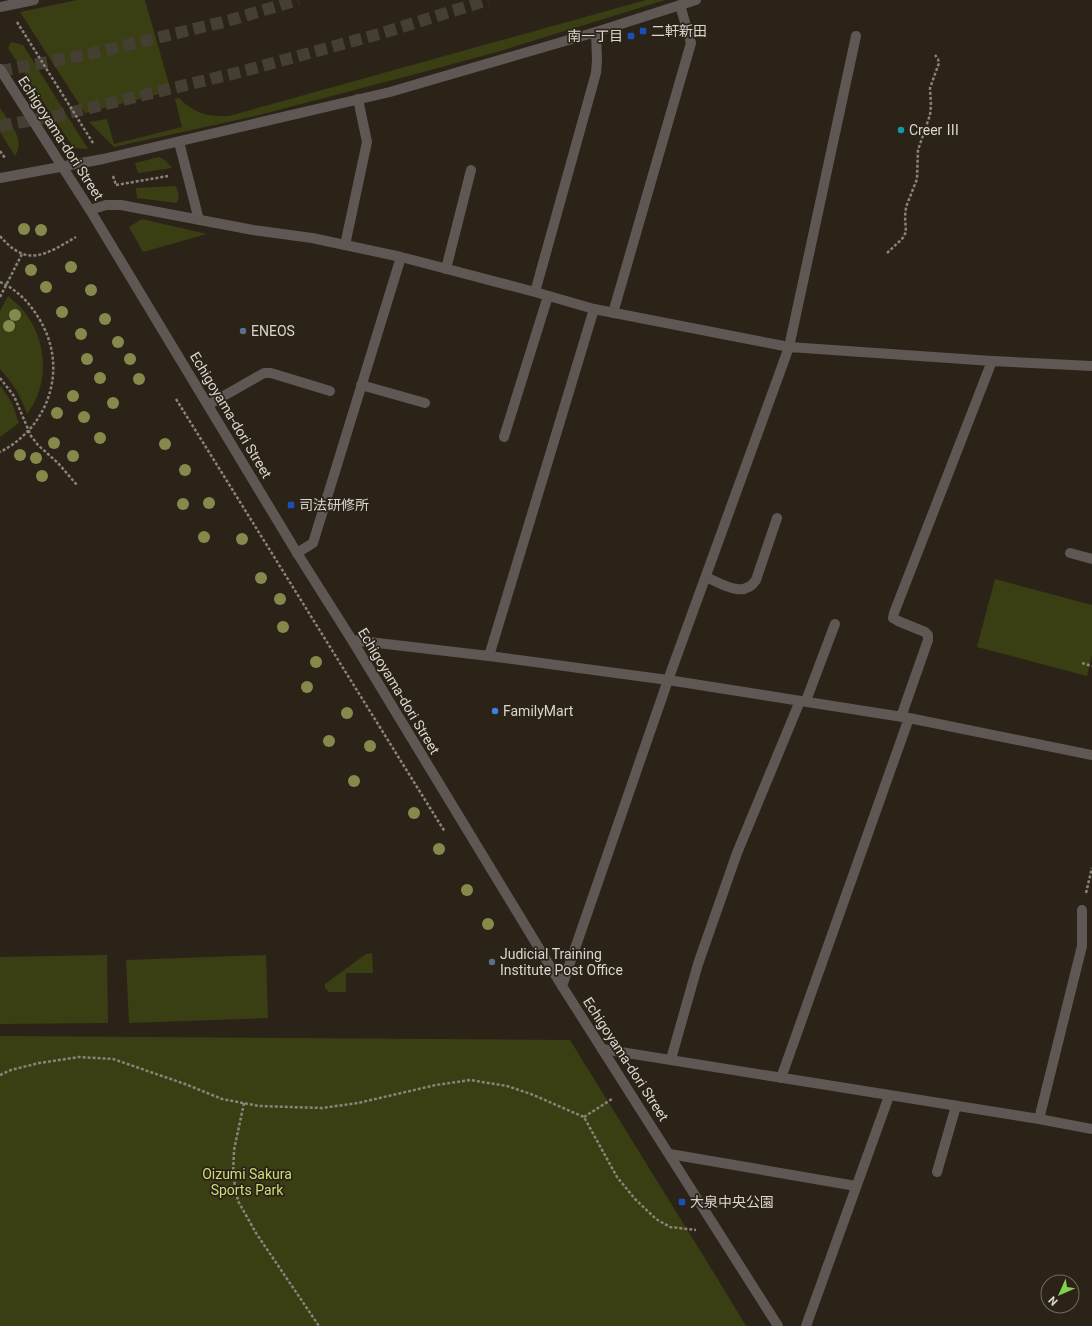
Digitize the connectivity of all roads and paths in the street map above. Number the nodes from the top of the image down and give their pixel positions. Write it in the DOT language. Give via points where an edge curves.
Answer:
graph roads {
  1 [pos="34,0"];
  2 [pos="696,0"];
  3 [pos="680,5"];
  4 [pos="0,7"];
  5 [pos="596,32"];
  6 [pos="26,35"];
  7 [pos="856,36"];
  8 [pos="935,55"];
  9 [pos="0,69"];
  10 [pos="358,99"];
  11 [pos="178,142"];
  12 [pos="96,148"];
  13 [pos="0,151"];
  14 [pos="6,161"];
  15 [pos="62,167"];
  16 [pos="471,170"];
  17 [pos="113,176"];
  18 [pos="171,176"];
  19 [pos="0,178"];
  20 [pos="116,185"];
  21 [pos="118,191"];
  22 [pos="90,210"];
  23 [pos="199,220"];
  24 [pos="0,236"];
  25 [pos="76,237"];
  26 [pos="345,245"];
  27 [pos="887,253"];
  28 [pos="22,254"];
  29 [pos="401,257"];
  30 [pos="446,269"];
  31 [pos="0,282"];
  32 [pos="6,285"];
  33 [pos="535,292"];
  34 [pos="548,296"];
  35 [pos="0,297"];
  36 [pos="594,309"];
  37 [pos="613,313"];
  38 [pos="789,347"];
  39 [pos="992,361"];
  40 [pos="1092,366"];
  41 [pos="0,378"];
  42 [pos="361,385"];
  43 [pos="330,391"];
  44 [pos="425,403"];
  45 [pos="208,404"];
  46 [pos="28,431"];
  47 [pos="504,437"];
  48 [pos="0,452"];
  49 [pos="77,486"];
  50 [pos="777,518"];
  51 [pos="297,553"];
  52 [pos="1070,553"];
  53 [pos="1092,560"];
  54 [pos="706,578"];
  55 [pos="835,624"];
  56 [pos="352,640"];
  57 [pos="489,656"];
  58 [pos="1082,663"];
  59 [pos="1092,666"];
  60 [pos="668,680"];
  61 [pos="804,701"];
  62 [pos="905,717"];
  63 [pos="1092,755"];
  64 [pos="1092,868"];
  65 [pos="1082,910"];
  66 [pos="562,986"];
  67 [pos="602,1049"];
  68 [pos="670,1059"];
  69 [pos="0,1075"];
  70 [pos="781,1078"];
  71 [pos="628,1089"];
  72 [pos="889,1096"];
  73 [pos="244,1103"];
  74 [pos="956,1106"];
  75 [pos="584,1117"];
  76 [pos="1039,1119"];
  77 [pos="1092,1129"];
  78 [pos="670,1154"];
  79 [pos="937,1172"];
  80 [pos="856,1186"];
  81 [pos="718,1229"];
  82 [pos="319,1326"];
  83 [pos="778,1326"];
  84 [pos="806,1326"];
  1 -- 4 [label="street"];
  2 -- 3 [label="street"];
  3 -- 5 [label="street"];
  3 -- 37 [label="street" via="691,43"];
  5 -- 10 [label="street"];
  5 -- 33 [label="street" via="596,73"];
  6 -- 12 [label="path"];
  7 -- 38 [label="street"];
  8 -- 27 [label="path" via="939,63 930,88 930,115 918,150 917,179 906,208 906,232"];
  9 -- 15 [label="street, Echigoyama-dori Street"];
  10 -- 11 [label="street"];
  10 -- 26 [label="street" via="367,142"];
  11 -- 15 [label="street"];
  11 -- 23 [label="street"];
  13 -- 14 [label="path"];
  15 -- 19 [label="street"];
  15 -- 22 [label="street, Echigoyama-dori Street"];
  16 -- 30 [label="street"];
  17 -- 20 [label="path"];
  18 -- 20 [label="path"];
  20 -- 21 [label="path"];
  22 -- 23 [label="street" via="106,205 121,205"];
  22 -- 45 [label="street, Echigoyama-dori Street"];
  23 -- 26 [label="street"];
  24 -- 28 [label="path"];
  25 -- 28 [label="path" via="41,255"];
  26 -- 29 [label="street"];
  28 -- 32 [label="path"];
  29 -- 30 [label="street"];
  29 -- 42 [label="street"];
  30 -- 33 [label="street"];
  31 -- 32 [label="path"];
  32 -- 35 [label="path"];
  32 -- 46 [label="path" via="19,294 43,324 50,342 53,361 53,381 48,400"];
  33 -- 34 [label="street"];
  34 -- 36 [label="street"];
  34 -- 47 [label="street"];
  36 -- 37 [label="street"];
  36 -- 57 [label="street"];
  37 -- 38 [label="street"];
  38 -- 39 [label="street"];
  38 -- 54 [label="street"];
  39 -- 40 [label="street"];
  39 -- 62 [label="street" via="894,613 894,618 898,621 928,635"];
  41 -- 46 [label="path" via="14,396"];
  42 -- 44 [label="street"];
  42 -- 51 [label="street" via="313,543"];
  43 -- 45 [label="street" via="264,373"];
  45 -- 51 [label="street, Echigoyama-dori Street"];
  46 -- 48 [label="path" via="12,446"];
  46 -- 49 [label="path"];
  50 -- 54 [label="street" via="756,580 751,587 737,590"];
  51 -- 56 [label="street, Echigoyama-dori Street"];
  52 -- 53 [label="street"];
  54 -- 60 [label="street"];
  55 -- 61 [label="street"];
  56 -- 57 [label="street"];
  56 -- 66 [label="street, Echigoyama-dori Street"];
  57 -- 60 [label="street"];
  58 -- 59 [label="path"];
  60 -- 61 [label="street"];
  60 -- 66 [label="street"];
  61 -- 62 [label="street"];
  61 -- 68 [label="street" via="737,853 698,964"];
  62 -- 63 [label="street"];
  62 -- 70 [label="street"];
  64 -- 65 [label="path"];
  65 -- 76 [label="street" via="1082,946"];
  66 -- 67 [label="street, Echigoyama-dori Street"];
  67 -- 68 [label="street"];
  67 -- 71 [label="street, Echigoyama-dori Street"];
  68 -- 70 [label="street"];
  69 -- 73 [label="path" via="39,1063 79,1057 113,1058 222,1099"];
  70 -- 72 [label="street"];
  71 -- 75 [label="path"];
  71 -- 78 [label="street, Echigoyama-dori Street"];
  72 -- 74 [label="street"];
  72 -- 80 [label="street"];
  73 -- 75 [label="path" via="259,1106 322,1108 470,1080 507,1086"];
  73 -- 82 [label="path" via="234,1150 233,1175 238,1201 256,1233"];
  74 -- 76 [label="street"];
  74 -- 79 [label="street"];
  75 -- 81 [label="path" via="617,1177 634,1199 656,1219 670,1227"];
  76 -- 77 [label="street"];
  78 -- 80 [label="street"];
  78 -- 81 [label="street, Echigoyama-dori Street"];
  80 -- 84 [label="street"];
  81 -- 83 [label="street, Echigoyama-dori Street"];
}
